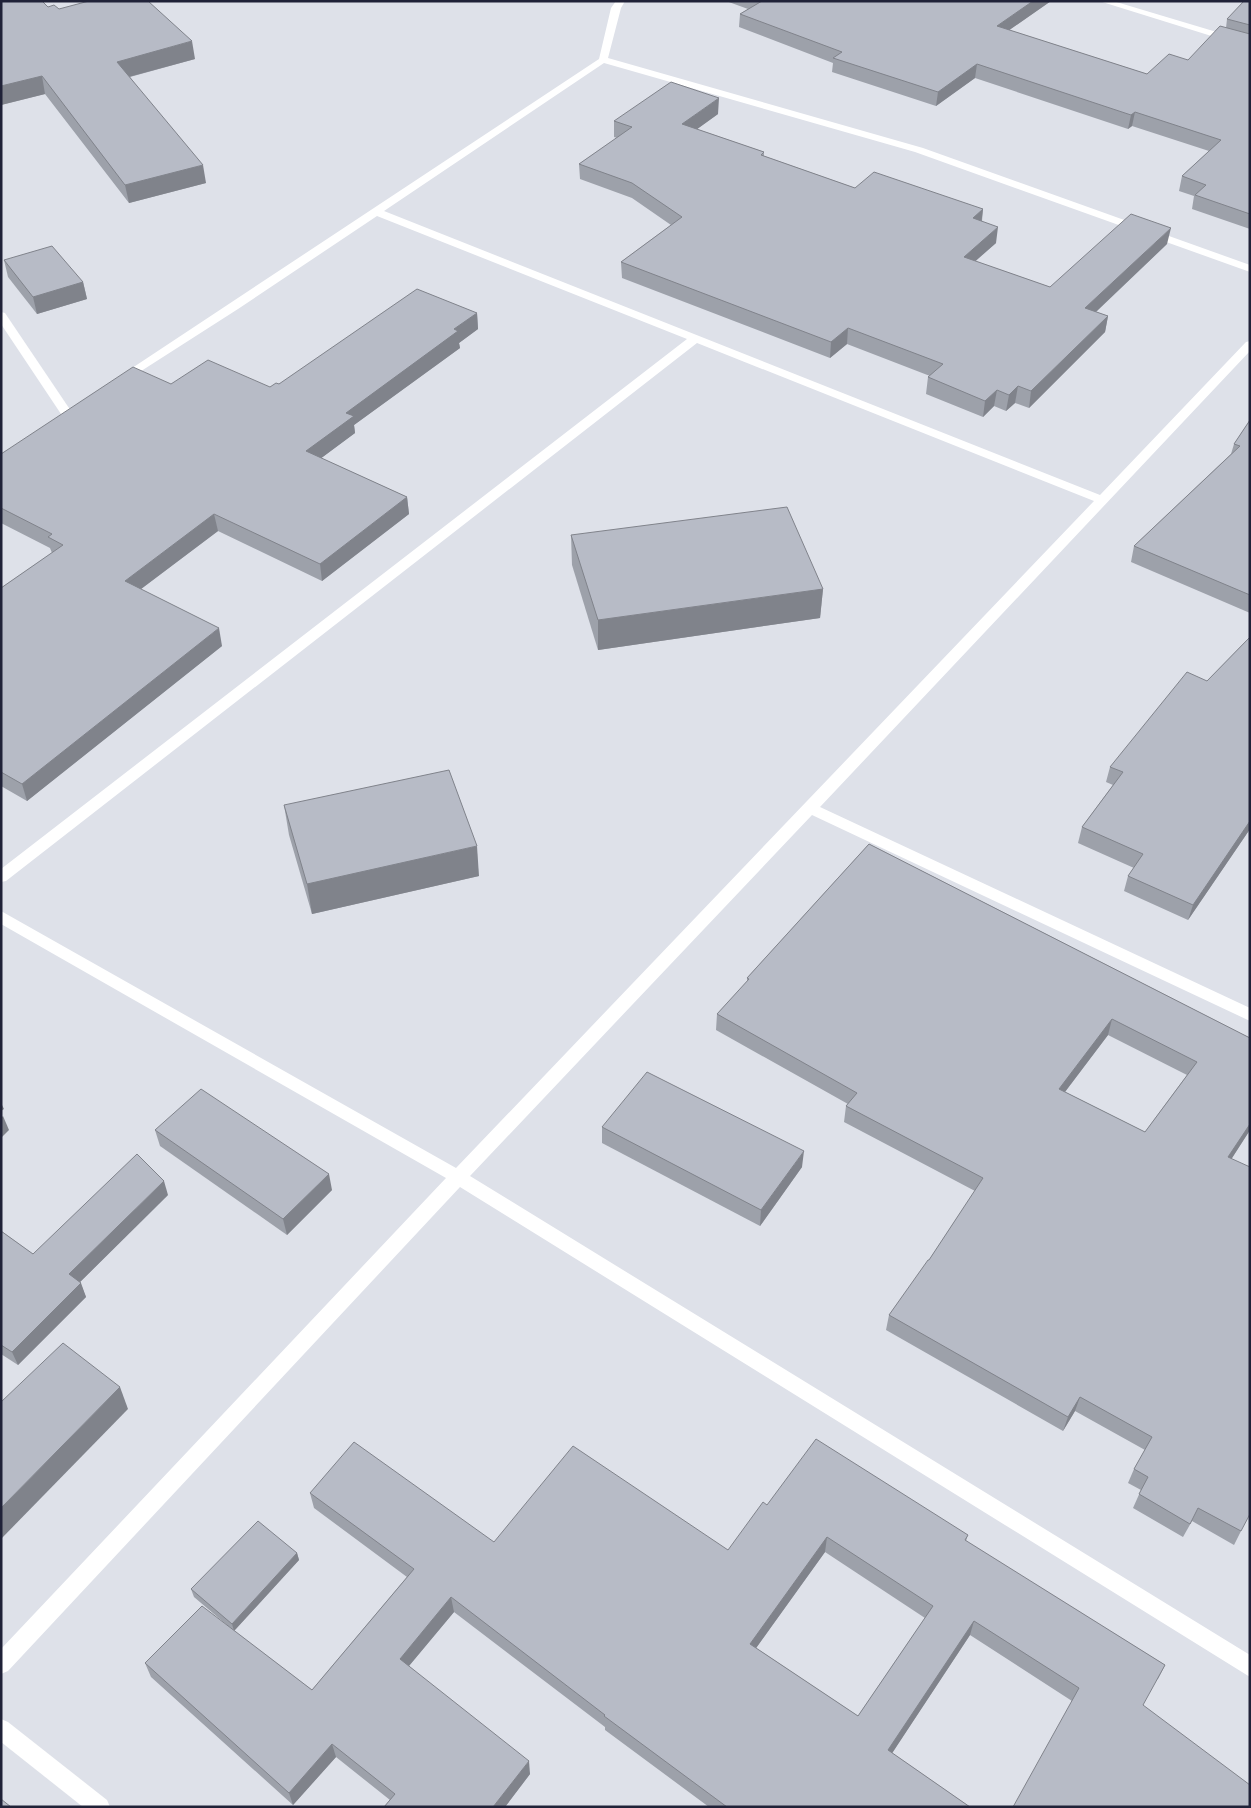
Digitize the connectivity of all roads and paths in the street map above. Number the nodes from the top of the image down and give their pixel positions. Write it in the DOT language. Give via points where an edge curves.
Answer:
graph roads {
  1 [pos="621,1"];
  2 [pos="1103,1"];
  3 [pos="1120,3"];
  4 [pos="1250,45"];
  5 [pos="603,60"];
  6 [pos="376,211"];
  7 [pos="1250,269"];
  8 [pos="1,315"];
  9 [pos="6,330"];
  10 [pos="696,338"];
  11 [pos="1250,344"];
  12 [pos="109,387"];
  13 [pos="67,414"];
  14 [pos="1102,500"];
  15 [pos="810,808"];
  16 [pos="1,877"];
  17 [pos="1,917"];
  18 [pos="1250,1015"];
  19 [pos="458,1177"];
  20 [pos="1,1664"];
  21 [pos="1250,1667"];
  22 [pos="1,1729"];
  23 [pos="100,1807"];
  1 -- 5 [label="street" via="616,8"];
  2 -- 3 [label="street"];
  3 -- 4 [label="street"];
  5 -- 6 [label="street"];
  5 -- 7 [label="street" via="919,150"];
  6 -- 10 [label="street"];
  6 -- 12 [label="street"];
  8 -- 9 [label="street"];
  9 -- 13 [label="street"];
  10 -- 14 [label="street"];
  10 -- 16 [label="street"];
  11 -- 14 [label="street"];
  14 -- 15 [label="street"];
  15 -- 18 [label="street"];
  15 -- 19 [label="street"];
  17 -- 19 [label="street"];
  19 -- 20 [label="street"];
  19 -- 21 [label="street"];
  22 -- 23 [label="street"];
}
